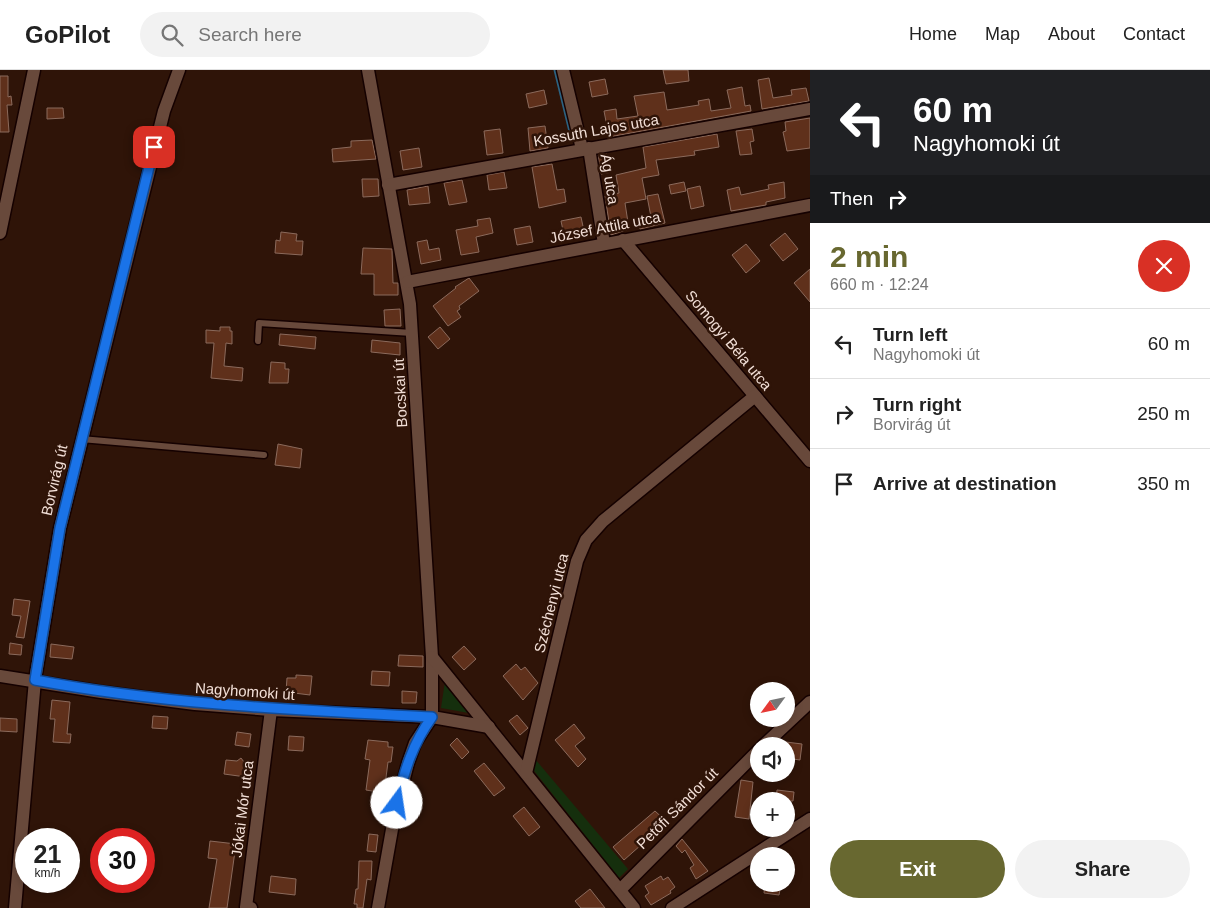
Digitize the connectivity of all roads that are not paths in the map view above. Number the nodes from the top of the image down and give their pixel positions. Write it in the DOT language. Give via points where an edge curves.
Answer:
graph roads {
  1 [pos="34,70"];
  2 [pos="179,70"];
  3 [pos="368,70"];
  4 [pos="563,70"];
  5 [pos="810,109"];
  6 [pos="585,148"];
  7 [pos="388,185"];
  8 [pos="810,205"];
  9 [pos="0,233"];
  10 [pos="623,240"];
  11 [pos="604,244"];
  12 [pos="407,282"];
  13 [pos="412,333"];
  14 [pos="258,342"];
  15 [pos="755,396"];
  16 [pos="81,439"];
  17 [pos="264,455"];
  18 [pos="810,461"];
  19 [pos="432,657"];
  20 [pos="0,676"];
  21 [pos="35,680"];
  22 [pos="810,702"];
  23 [pos="270,710"];
  24 [pos="432,717"];
  25 [pos="489,727"];
  26 [pos="773,737"];
  27 [pos="750,759"];
  28 [pos="526,773"];
  29 [pos="810,819"];
  30 [pos="620,890"];
  31 [pos="632,907"];
  32 [pos="15,908"];
  33 [pos="251,908"];
  34 [pos="378,908"];
  35 [pos="672,908"];
  1 -- 9 [label="street"];
  2 -- 16 [label="street, Borvirág út" via="164,111"];
  3 -- 7 [label="street, Bocskai út"];
  4 -- 6 [label="street, Ág utca"];
  5 -- 6 [label="street, Kossuth Lajos utca"];
  6 -- 7 [label="street, Kossuth Lajos utca"];
  6 -- 11 [label="street, Ág utca"];
  7 -- 12 [label="street, Bocskai út"];
  8 -- 10 [label="street, József Attila utca"];
  10 -- 11 [label="street, József Attila utca"];
  10 -- 15 [label="street, Somogyi Béla utca"];
  11 -- 12 [label="street, József Attila utca"];
  12 -- 13 [label="street, Bocskai út"];
  13 -- 14 [label="lane" via="259,323"];
  13 -- 19 [label="street, Bocskai út"];
  15 -- 18 [label="street, Somogyi Béla utca"];
  15 -- 28 [label="street, Széchenyi utca" via="603,521 586,540 577,561"];
  16 -- 17 [label="lane"];
  16 -- 21 [label="street, Borvirág út" via="60,528"];
  19 -- 24 [label="street, Bocskai út"];
  19 -- 25 [label="street"];
  20 -- 21 [label="street, Nagyhomoki út"];
  21 -- 23 [label="street, Nagyhomoki út" via="120,695"];
  21 -- 32 [label="street, Borvirág út"];
  22 -- 26 [label="street"];
  23 -- 24 [label="street, Nagyhomoki út"];
  23 -- 33 [label="street, Jókai Mór utca" via="246,908"];
  24 -- 25 [label="street, Nagyhomoki út"];
  24 -- 34 [label="street" via="415,743 408,763 394,818"];
  25 -- 28 [label="street"];
  27 -- 30 [label="street, Petőfi Sándor út"];
  28 -- 30 [label="street"];
  29 -- 35 [label="street"];
  30 -- 31 [label="street"];
}
